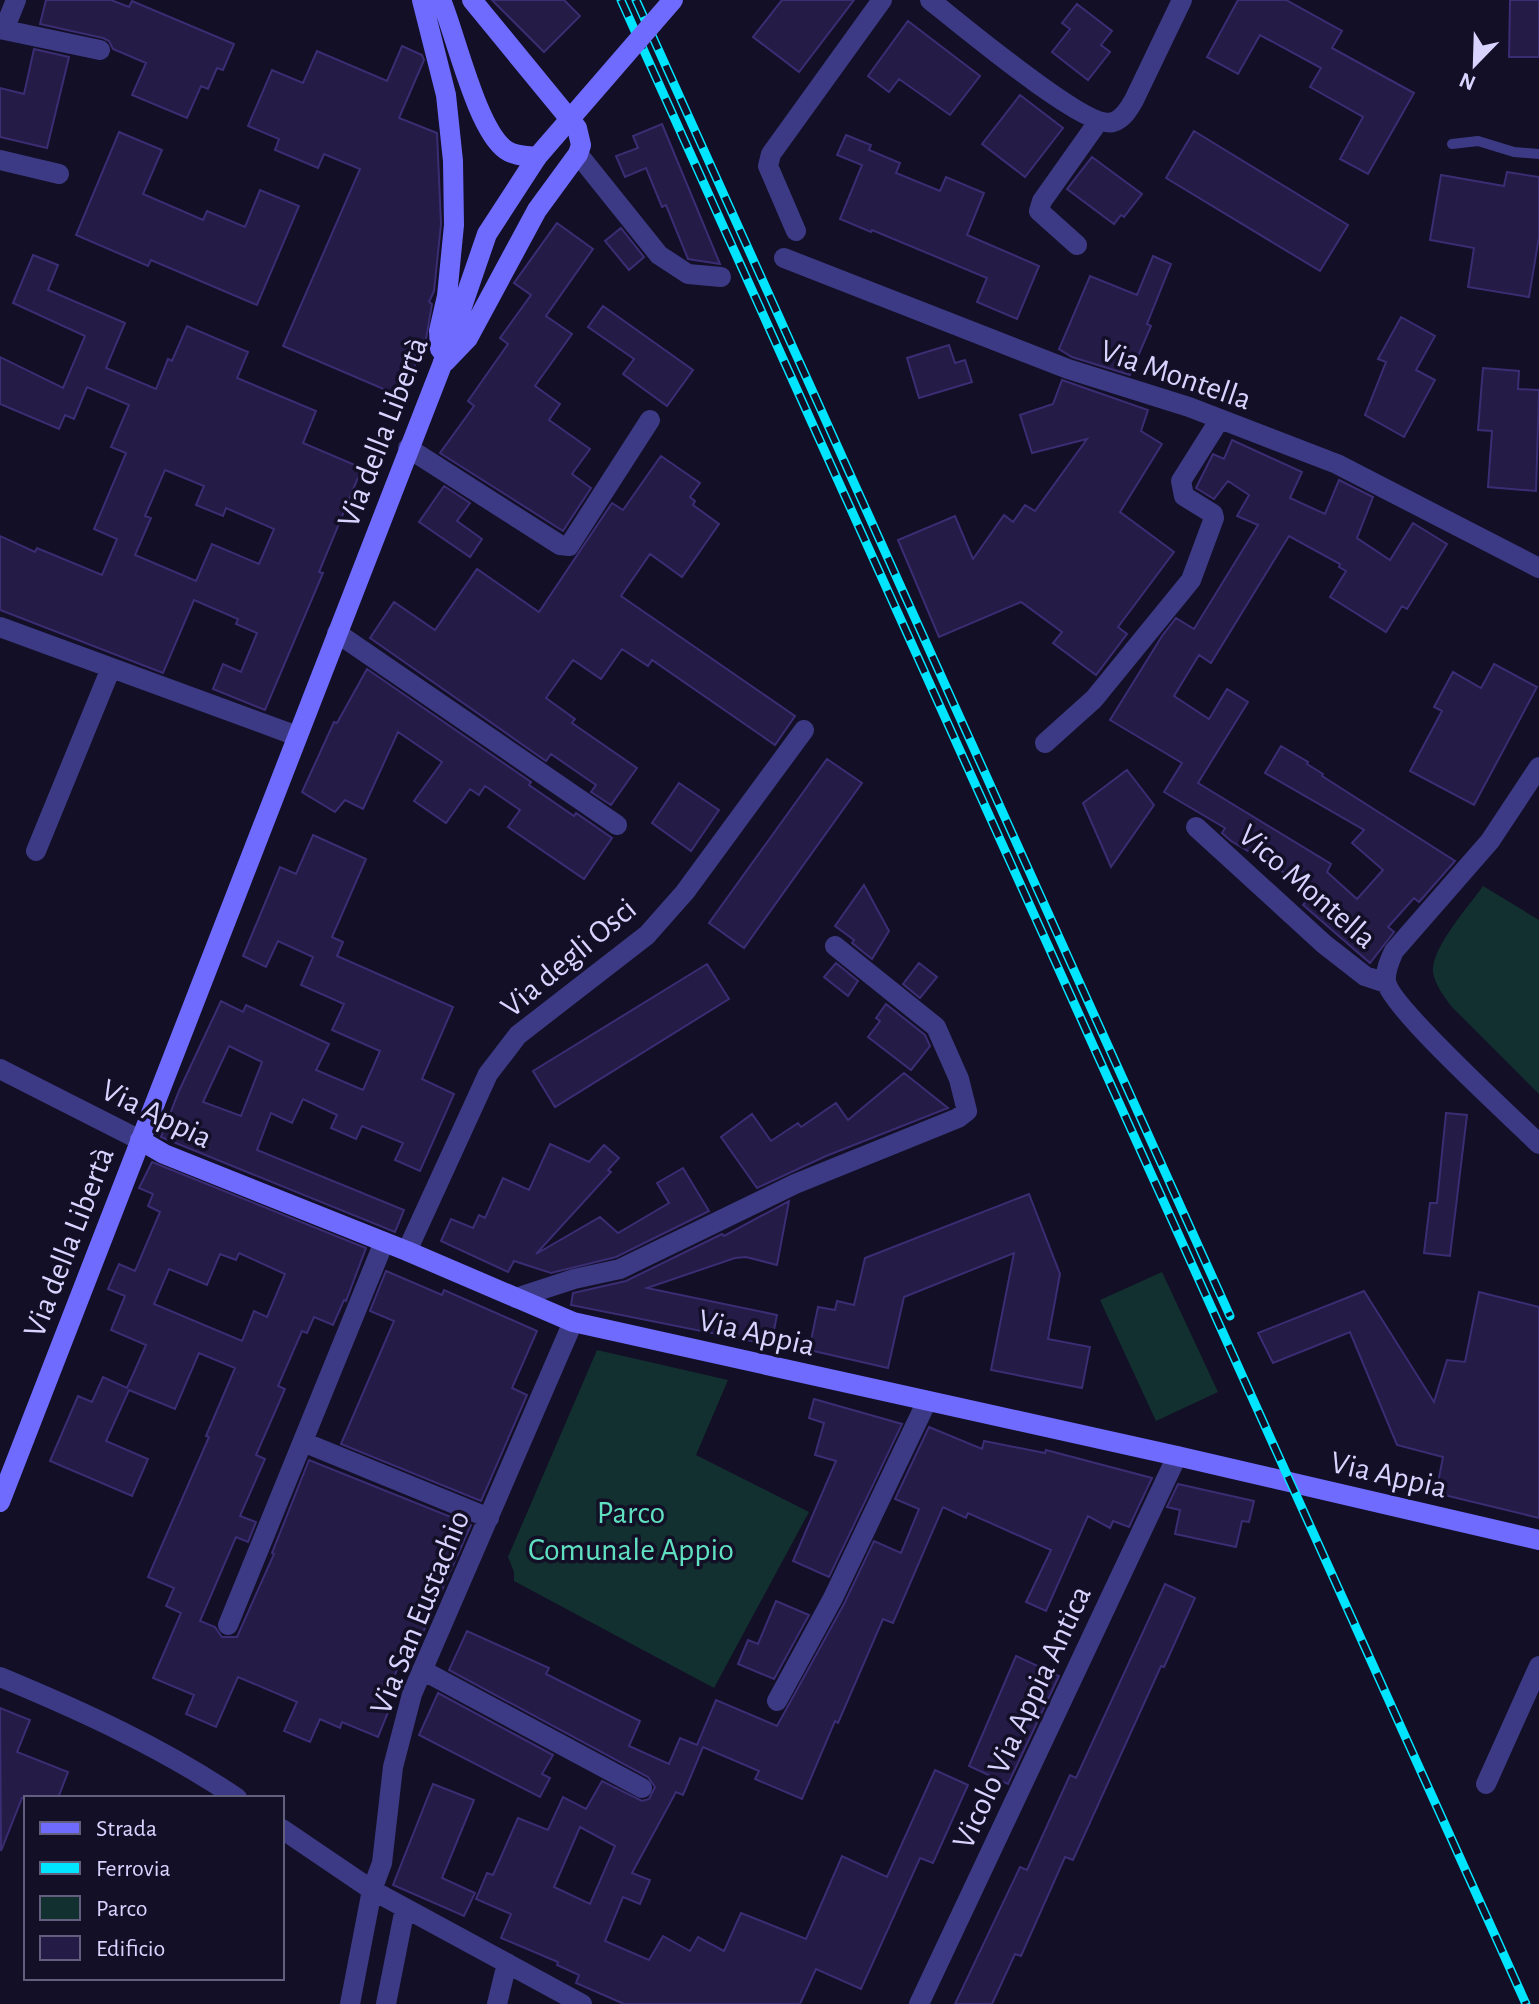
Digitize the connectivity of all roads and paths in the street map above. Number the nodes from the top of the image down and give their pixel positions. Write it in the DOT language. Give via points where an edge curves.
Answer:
graph roads {
  1 [pos="16,0"];
  2 [pos="422,0"];
  3 [pos="441,0"];
  4 [pos="472,0"];
  5 [pos="673,0"];
  6 [pos="882,0"];
  7 [pos="930,0"];
  8 [pos="1182,0"];
  9 [pos="2,30"];
  10 [pos="100,50"];
  11 [pos="1098,122"];
  12 [pos="1452,144"];
  13 [pos="578,154"];
  14 [pos="1539,154"];
  15 [pos="537,157"];
  16 [pos="0,160"];
  17 [pos="59,174"];
  18 [pos="796,231"];
  19 [pos="1077,245"];
  20 [pos="784,258"];
  21 [pos="721,277"];
  22 [pos="442,365"];
  23 [pos="1220,419"];
  24 [pos="650,420"];
  25 [pos="408,448"];
  26 [pos="1539,568"];
  27 [pos="0,627"];
  28 [pos="337,633"];
  29 [pos="111,668"];
  30 [pos="804,730"];
  31 [pos="297,736"];
  32 [pos="1045,743"];
  33 [pos="1539,767"];
  34 [pos="617,825"];
  35 [pos="1196,827"];
  36 [pos="36,851"];
  37 [pos="835,946"];
  38 [pos="1386,983"];
  39 [pos="0,1069"];
  40 [pos="140,1140"];
  41 [pos="1539,1144"];
  42 [pos="384,1242"];
  43 [pos="407,1251"];
  44 [pos="516,1298"];
  45 [pos="573,1322"];
  46 [pos="927,1401"];
  47 [pos="303,1442"];
  48 [pos="1177,1456"];
  49 [pos="0,1502"];
  50 [pos="489,1518"];
  51 [pos="1539,1540"];
  52 [pos="228,1625"];
  53 [pos="1539,1666"];
  54 [pos="422,1670"];
  55 [pos="0,1677"];
  56 [pos="777,1701"];
  57 [pos="1486,1784"];
  58 [pos="642,1788"];
  59 [pos="234,1796"];
  60 [pos="284,1830"];
  61 [pos="372,1890"];
  62 [pos="405,1908"];
  63 [pos="507,1963"];
  64 [pos="350,2004"];
  65 [pos="386,2004"];
  66 [pos="497,2004"];
  67 [pos="582,2004"];
  68 [pos="919,2004"];
  1 -- 9 [label="street"];
  2 -- 22 [label="street" via="446,95 453,161 454,225 439,331"];
  3 -- 15 [label="street" via="491,134 510,153"];
  4 -- 13 [label="street" via="577,128"];
  5 -- 15 [label="street, Via della Libertà, bridge"];
  6 -- 18 [label="street" via="771,154 768,166"];
  7 -- 11 [label="street" via="1071,108"];
  8 -- 11 [label="street" via="1124,115 1112,123"];
  9 -- 10 [label="street"];
  11 -- 19 [label="street" via="1039,211"];
  12 -- 14 [label="lane" via="1478,141"];
  13 -- 21 [label="street" via="659,255 688,274"];
  13 -- 22 [label="street" via="537,210 468,338"];
  15 -- 22 [label="street, Via della Libertà" via="487,234"];
  16 -- 17 [label="street"];
  20 -- 23 [label="street, Via Montella" via="1068,369"];
  22 -- 25 [label="street, Via della Libertà"];
  23 -- 26 [label="street, Via Montella" via="1337,464"];
  23 -- 32 [label="street" via="1181,481 1184,496 1214,518 1191,580 1094,699"];
  24 -- 25 [label="street" via="569,546"];
  25 -- 28 [label="street, Via della Libertà"];
  27 -- 29 [label="street"];
  28 -- 31 [label="street, Via della Libertà"];
  28 -- 34 [label="street"];
  29 -- 31 [label="street"];
  29 -- 36 [label="street"];
  30 -- 43 [label="street, Via degli Osci" via="685,892 647,935 518,1035 488,1074"];
  31 -- 40 [label="street, Via della Libertà"];
  33 -- 38 [label="street" via="1490,841 1394,951"];
  35 -- 38 [label="street, Vico Montella" via="1324,944 1365,976"];
  37 -- 44 [label="street" via="936,1027 967,1111 795,1184 620,1269"];
  38 -- 41 [label="street" via="1419,1026"];
  39 -- 40 [label="street, Via Appia"];
  40 -- 42 [label="street, Via Appia"];
  40 -- 49 [label="street, Via della Libertà"];
  42 -- 43 [label="street, Via Appia"];
  42 -- 47 [label="street"];
  43 -- 44 [label="street, Via Appia"];
  44 -- 45 [label="street, Via Appia"];
  45 -- 46 [label="street, Via Appia"];
  45 -- 50 [label="street, Via San Eustachio"];
  46 -- 48 [label="street, Via Appia"];
  46 -- 56 [label="street" via="833,1598"];
  47 -- 50 [label="street"];
  47 -- 52 [label="street"];
  48 -- 51 [label="street, Via Appia"];
  48 -- 68 [label="street, Vicolo Via Appia Antica"];
  50 -- 54 [label="street, Via San Eustachio"];
  53 -- 57 [label="street"];
  54 -- 58 [label="street"];
  54 -- 61 [label="street, Via San Eustachio" via="393,1767 382,1863"];
  55 -- 59 [label="street" via="93,1716"];
  60 -- 61 [label="street"];
  61 -- 62 [label="street"];
  61 -- 64 [label="street, Via San Eustachio"];
  62 -- 63 [label="street"];
  62 -- 65 [label="street"];
  63 -- 66 [label="street"];
  63 -- 67 [label="street"];
}
